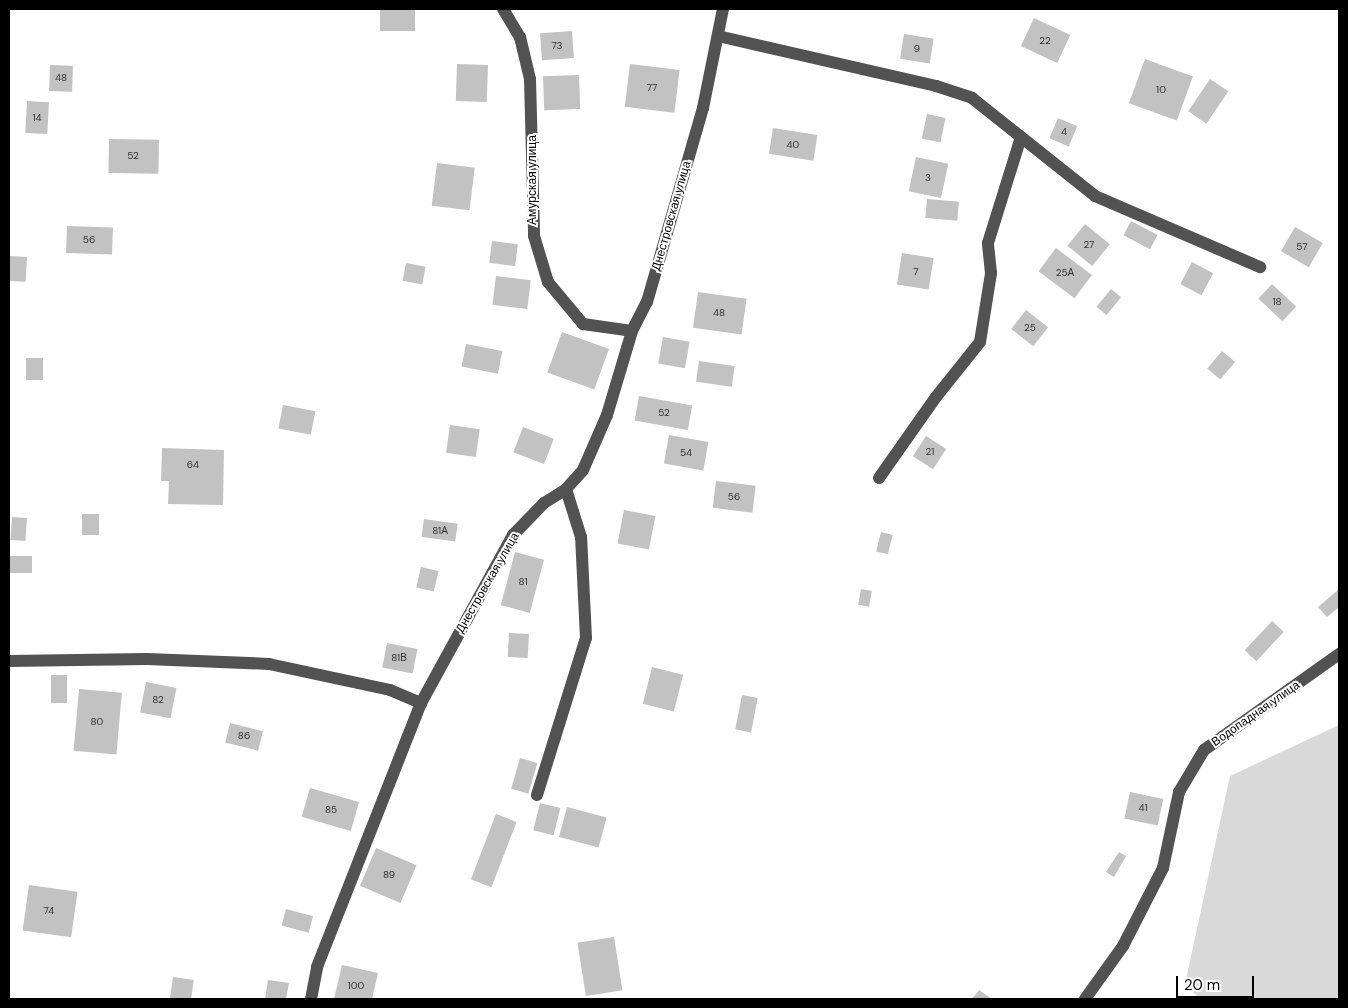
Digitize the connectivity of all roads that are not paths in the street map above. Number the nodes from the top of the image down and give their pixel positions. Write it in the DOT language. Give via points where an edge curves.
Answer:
graph roads {
  1 [pos="503,9"];
  2 [pos="723,9"];
  3 [pos="718,36"];
  4 [pos="1021,137"];
  5 [pos="1260,267"];
  6 [pos="632,331"];
  7 [pos="879,478"];
  8 [pos="566,490"];
  9 [pos="1339,654"];
  10 [pos="9,661"];
  11 [pos="421,703"];
  12 [pos="537,795"];
  13 [pos="311,999"];
  14 [pos="1085,999"];
  1 -- 6 [label="street, Амурская улица" via="520,37 530,79 534,236 548,282 583,324"];
  2 -- 3 [label="street, Днестровская улица"];
  3 -- 4 [label="street" via="936,86 972,98"];
  3 -- 6 [label="street, Днестровская улица" via="703,108 647,302"];
  4 -- 5 [label="street" via="1095,196"];
  4 -- 7 [label="street" via="988,243 990,273 980,342 936,397"];
  6 -- 8 [label="street, Днестровская улица" via="607,415 583,470"];
  8 -- 11 [label="street, Днестровская улица" via="544,503 513,535"];
  8 -- 12 [label="street" via="581,537 586,638"];
  9 -- 14 [label="street, Водопадная улица" via="1204,750 1179,792 1164,868 1123,946"];
  10 -- 11 [label="street" via="147,659 269,664 390,690"];
  11 -- 13 [label="street, Днестровская улица" via="317,967"];
}
